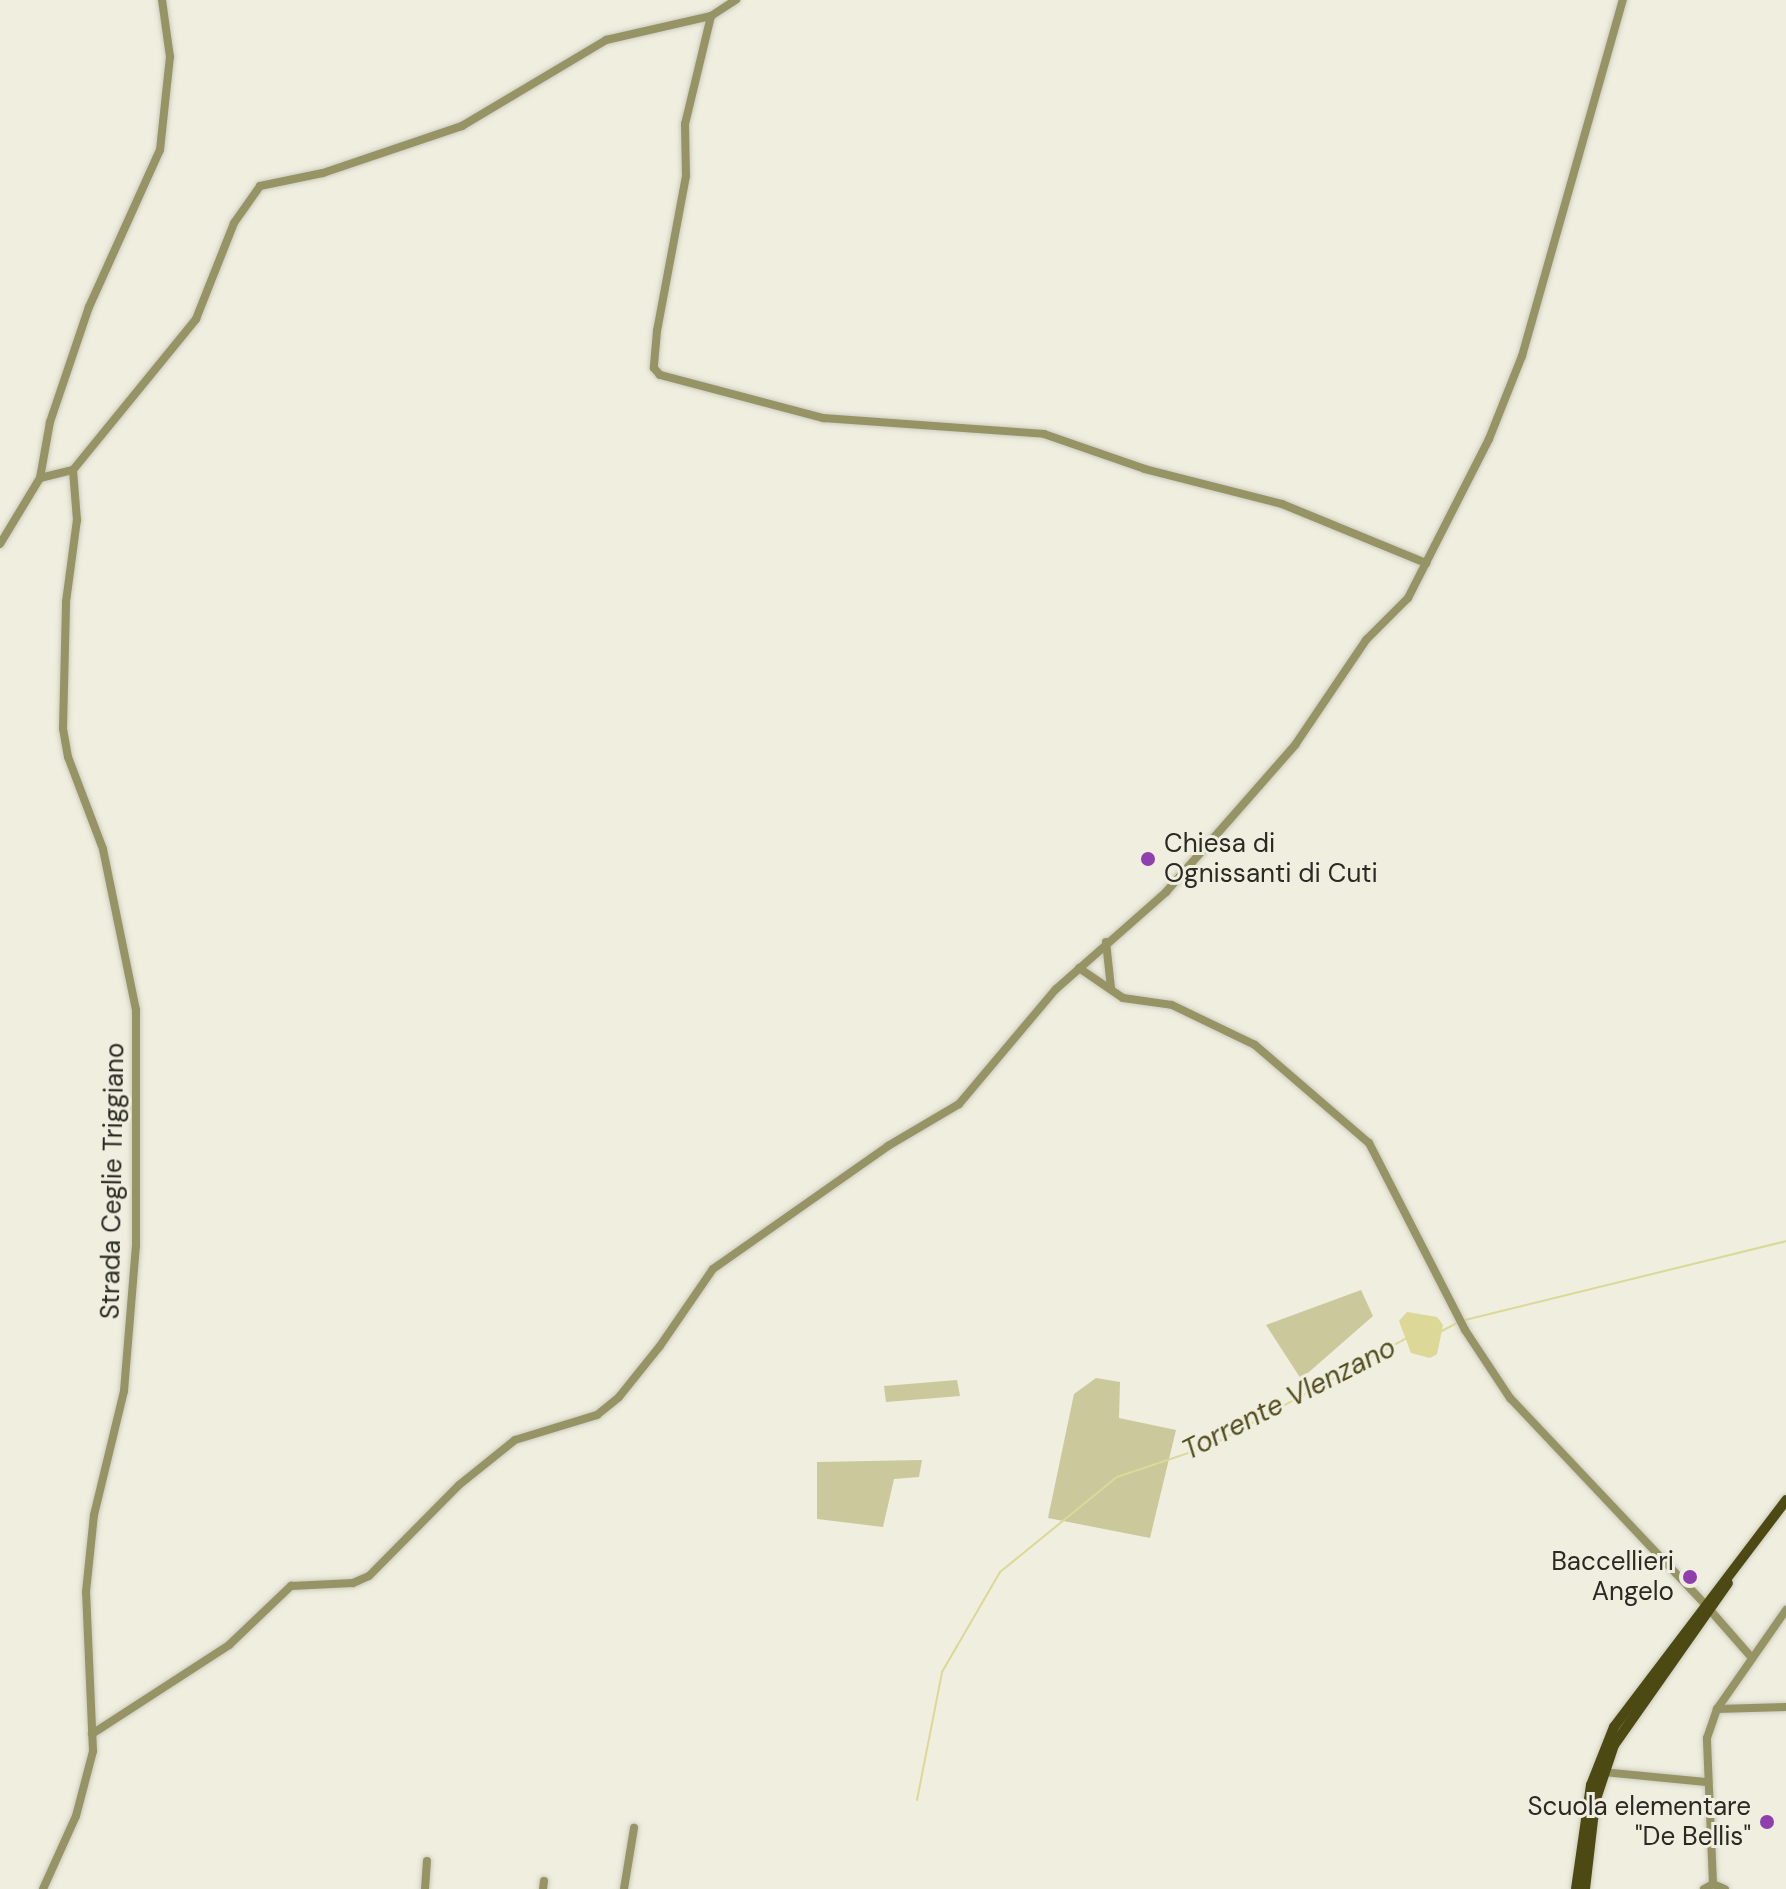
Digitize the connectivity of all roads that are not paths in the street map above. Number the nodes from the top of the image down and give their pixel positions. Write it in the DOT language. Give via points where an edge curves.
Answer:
graph roads {
  1 [pos="162,0"];
  2 [pos="736,0"];
  3 [pos="1623,0"];
  4 [pos="711,16"];
  5 [pos="73,470"];
  6 [pos="40,478"];
  7 [pos="0,544"];
  8 [pos="1426,563"];
  9 [pos="1106,942"];
  10 [pos="1079,968"];
  11 [pos="1111,989"];
  12 [pos="1786,1500"];
  13 [pos="1707,1607"];
  14 [pos="1785,1613"];
  15 [pos="1752,1658"];
  16 [pos="1786,1707"];
  17 [pos="1717,1709"];
  18 [pos="92,1734"];
  19 [pos="1603,1772"];
  20 [pos="1705,1782"];
  21 [pos="634,1828"];
  22 [pos="427,1861"];
  23 [pos="1713,1884"];
  24 [pos="43,1889"];
  25 [pos="425,1889"];
  26 [pos="624,1889"];
  27 [pos="1576,1889"];
  28 [pos="1585,1889"];
  29 [pos="1704,1889"];
  30 [pos="1725,1889"];
  1 -- 6 [label="street" via="170,57 160,150 89,307 50,422"];
  2 -- 4 [label="street"];
  3 -- 8 [label="street" via="1522,356 1489,439"];
  4 -- 5 [label="street" via="606,40 462,126 323,173 260,186 234,223 196,319"];
  4 -- 8 [label="street" via="685,124 686,176 657,331 654,368 660,375 823,418 1044,434 1145,469 1282,504"];
  5 -- 6 [label="street"];
  5 -- 18 [label="street, Strada Ceglie Triggiano" via="77,520 66,602 63,728 68,757 107,862 136,1010 132,1326 121,1402 94,1515 86,1592"];
  6 -- 7 [label="street"];
  8 -- 9 [label="street" via="1408,598 1366,640 1295,745 1166,892"];
  9 -- 10 [label="street"];
  9 -- 11 [label="street"];
  10 -- 11 [label="street"];
  10 -- 18 [label="street" via="1022,1026 959,1104 888,1146 713,1269 660,1346 619,1397 597,1415 515,1440 459,1485 369,1576 353,1583 291,1586 229,1645"];
  11 -- 13 [label="street" via="1123,998 1172,1005 1212,1020 1255,1045 1369,1143 1465,1330 1510,1398"];
  12 -- 13 [label="main road"];
  13 -- 15 [label="street"];
  13 -- 19 [label="main road" via="1631,1714"];
  13 -- 27 [label="main road" via="1605,1743 1589,1799"];
  14 -- 15 [label="street"];
  15 -- 17 [label="street"];
  16 -- 17 [label="street"];
  17 -- 20 [label="street" via="1707,1738"];
  18 -- 24 [label="street, Strada Ceglie Triggiano" via="76,1816"];
  19 -- 20 [label="street"];
  19 -- 28 [label="main road"];
  20 -- 23 [label="street"];
  21 -- 26 [label="street"];
  22 -- 25 [label="street"];
  23 -- 29 [label="street"];
  23 -- 30 [label="street"];
}
